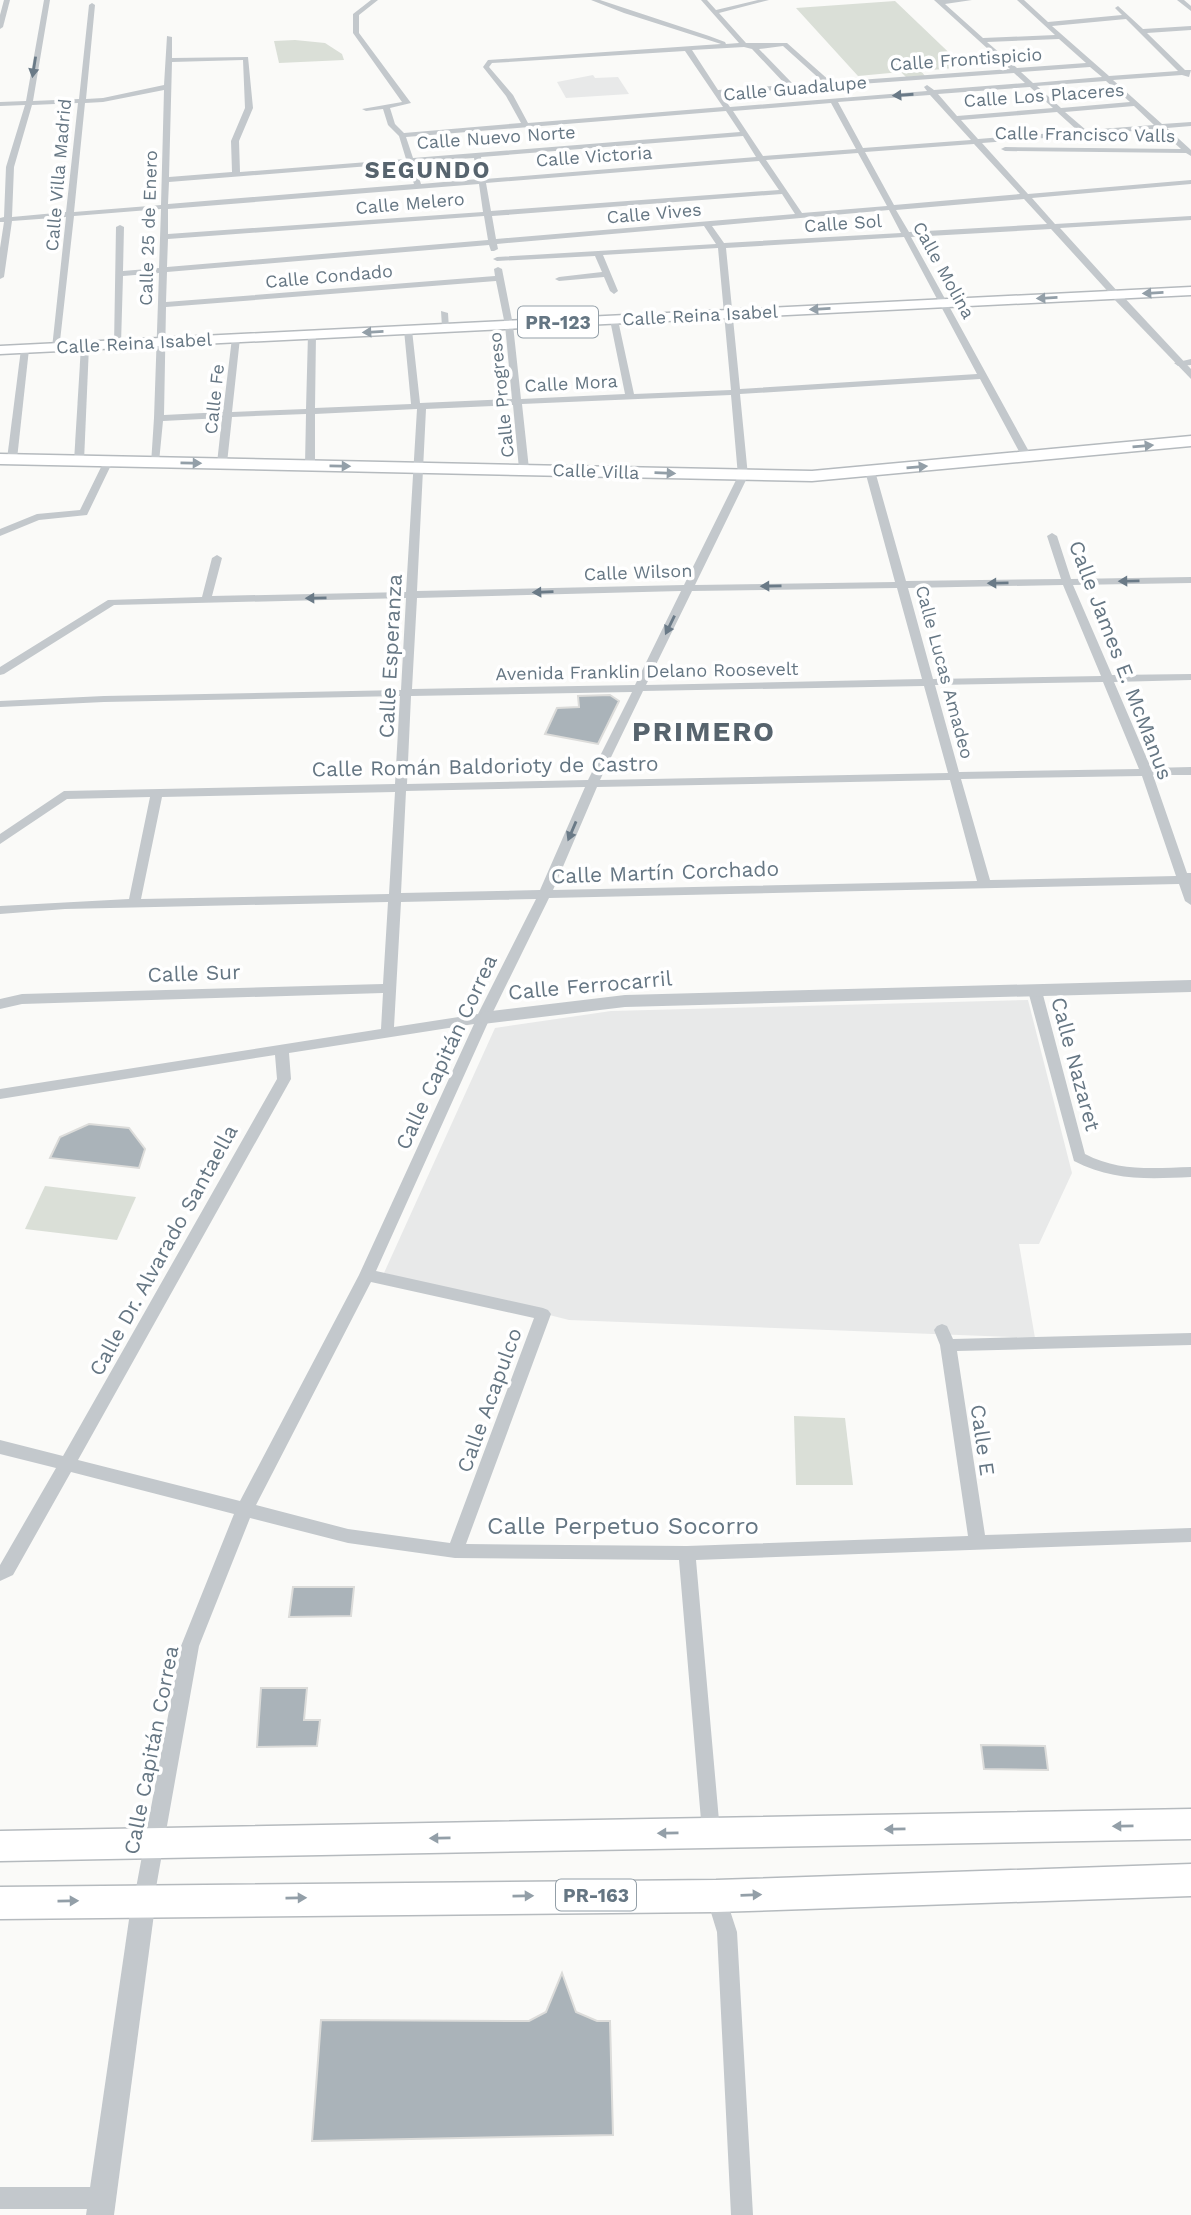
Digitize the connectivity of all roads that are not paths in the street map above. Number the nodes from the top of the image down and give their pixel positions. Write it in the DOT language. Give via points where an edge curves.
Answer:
graph roads {
  1 [pos="8,0"];
  2 [pos="47,0"];
  3 [pos="594,0"];
  4 [pos="704,0"];
  5 [pos="766,0"];
  6 [pos="969,0"];
  7 [pos="1020,0"];
  8 [pos="1180,0"];
  9 [pos="938,1"];
  10 [pos="372,3"];
  11 [pos="92,5"];
  12 [pos="1118,8"];
  13 [pos="1191,9"];
  14 [pos="715,12"];
  15 [pos="1127,17"];
  16 [pos="1047,24"];
  17 [pos="0,27"];
  18 [pos="1191,28"];
  19 [pos="1143,31"];
  20 [pos="169,37"];
  21 [pos="1059,37"];
  22 [pos="980,40"];
  23 [pos="728,45"];
  24 [pos="744,45"];
  25 [pos="754,47"];
  26 [pos="688,50"];
  27 [pos="168,60"];
  28 [pos="1091,65"];
  29 [pos="1014,71"];
  30 [pos="1188,73"];
  31 [pos="920,78"];
  32 [pos="1107,79"];
  33 [pos="1191,79"];
  34 [pos="829,84"];
  35 [pos="1030,85"];
  36 [pos="791,86"];
  37 [pos="167,87"];
  38 [pos="718,92"];
  39 [pos="931,92"];
  40 [pos="832,100"];
  41 [pos="80,101"];
  42 [pos="29,103"];
  43 [pos="1136,103"];
  44 [pos="0,104"];
  45 [pos="386,107"];
  46 [pos="366,109"];
  47 [pos="729,109"];
  48 [pos="1057,110"];
  49 [pos="953,118"];
  50 [pos="1191,124"];
  51 [pos="526,126"];
  52 [pos="1161,127"];
  53 [pos="746,134"];
  54 [pos="1086,134"];
  55 [pos="402,135"];
  56 [pos="980,145"];
  57 [pos="862,151"];
  58 [pos="1189,153"];
  59 [pos="477,154"];
  60 [pos="410,159"];
  61 [pos="763,159"];
  62 [pos="236,174"];
  63 [pos="165,180"];
  64 [pos="483,181"];
  65 [pos="1191,183"];
  66 [pos="418,186"];
  67 [pos="784,192"];
  68 [pos="1026,197"];
  69 [pos="166,206"];
  70 [pos="893,207"];
  71 [pos="489,211"];
  72 [pos="72,214"];
  73 [pos="800,216"];
  74 [pos="1191,218"];
  75 [pos="4,219"];
  76 [pos="707,224"];
  77 [pos="120,227"];
  78 [pos="1054,227"];
  79 [pos="906,235"];
  80 [pos="165,237"];
  81 [pos="492,242"];
  82 [pos="722,247"];
  83 [pos="598,253"];
  84 [pos="497,259"];
  85 [pos="162,271"];
  86 [pos="120,274"];
  87 [pos="606,274"];
  88 [pos="0,277"];
  89 [pos="498,278"];
  90 [pos="559,279"];
  91 [pos="614,291"];
  92 [pos="1191,291"];
  93 [pos="1116,295"];
  94 [pos="945,304"];
  95 [pos="162,305"];
  96 [pos="730,314"];
  97 [pos="614,320"];
  98 [pos="509,325"];
  99 [pos="408,330"];
  100 [pos="312,334"];
  101 [pos="236,338"];
  102 [pos="161,342"];
  103 [pos="117,344"];
  104 [pos="85,346"];
  105 [pos="56,348"];
  106 [pos="25,349"];
  107 [pos="0,350"];
  108 [pos="1191,362"];
  109 [pos="1178,363"];
  110 [pos="984,376"];
  111 [pos="1191,376"];
  112 [pos="736,392"];
  113 [pos="630,396"];
  114 [pos="518,402"];
  115 [pos="419,406"];
  116 [pos="313,411"];
  117 [pos="230,414"];
  118 [pos="159,418"];
  119 [pos="1191,442"];
  120 [pos="1027,457"];
  121 [pos="6,459"];
  122 [pos="79,461"];
  123 [pos="107,461"];
  124 [pos="154,462"];
  125 [pos="222,463"];
  126 [pos="310,465"];
  127 [pos="418,467"];
  128 [pos="524,469"];
  129 [pos="870,471"];
  130 [pos="743,476"];
  131 [pos="0,533"];
  132 [pos="1052,536"];
  133 [pos="217,558"];
  134 [pos="1191,580"];
  135 [pos="1067,582"];
  136 [pos="902,584"];
  137 [pos="688,588"];
  138 [pos="413,596"];
  139 [pos="206,600"];
  140 [pos="0,672"];
  141 [pos="1191,677"];
  142 [pos="1108,678"];
  143 [pos="930,681"];
  144 [pos="641,688"];
  145 [pos="408,695"];
  146 [pos="0,696"];
  147 [pos="104,699"];
  148 [pos="0,704"];
  149 [pos="1146,771"];
  150 [pos="1191,771"];
  151 [pos="955,776"];
  152 [pos="593,782"];
  153 [pos="401,788"];
  154 [pos="157,793"];
  155 [pos="0,840"];
  156 [pos="1186,878"];
  157 [pos="984,882"];
  158 [pos="545,894"];
  159 [pos="396,898"];
  160 [pos="1191,901"];
  161 [pos="134,905"];
  162 [pos="0,910"];
  163 [pos="1191,986"];
  164 [pos="389,988"];
  165 [pos="1035,991"];
  166 [pos="0,1004"];
  167 [pos="483,1018"];
  168 [pos="387,1034"];
  169 [pos="282,1052"];
  170 [pos="0,1094"];
  171 [pos="1191,1172"];
  172 [pos="367,1275"];
  173 [pos="1191,1339"];
  174 [pos="0,1447"];
  175 [pos="65,1465"];
  176 [pos="244,1511"];
  177 [pos="1191,1535"];
  178 [pos="977,1541"];
  179 [pos="455,1551"];
  180 [pos="687,1553"];
  181 [pos="0,1573"];
  182 [pos="1191,1824"];
  183 [pos="710,1832"];
  184 [pos="154,1844"];
  185 [pos="0,1846"];
  186 [pos="1191,1880"];
  187 [pos="716,1896"];
  188 [pos="144,1899"];
  189 [pos="0,1903"];
  190 [pos="0,2198"];
  191 [pos="101,2206"];
  192 [pos="742,2215"];
  1 -- 17 [label="street"];
  2 -- 42 [label="street, one-way"];
  3 -- 23 [label="street"];
  4 -- 14 [label="street"];
  5 -- 14 [label="street"];
  6 -- 9 [label="street"];
  7 -- 16 [label="street"];
  8 -- 13 [label="street"];
  9 -- 22 [label="street"];
  10 -- 45 [label="street" via="356,14 356,29 407,103"];
  11 -- 41 [label="street, Calle Villa Madrid"];
  12 -- 15 [label="street"];
  14 -- 24 [label="street"];
  15 -- 16 [label="street"];
  15 -- 19 [label="street"];
  16 -- 21 [label="street"];
  18 -- 19 [label="street"];
  19 -- 30 [label="street"];
  20 -- 27 [label="street, Calle 25 de Enero"];
  21 -- 22 [label="street"];
  21 -- 28 [label="street"];
  22 -- 29 [label="street"];
  23 -- 24 [label="street"];
  23 -- 26 [label="street"];
  24 -- 25 [label="street"];
  25 -- 34 [label="street" via="785,44"];
  25 -- 36 [label="street"];
  26 -- 38 [label="street"];
  26 -- 51 [label="street" via="490,61 486,67 509,94"];
  27 -- 37 [label="street, Calle 25 de Enero"];
  27 -- 62 [label="street" via="247,60 250,99 235,141"];
  28 -- 29 [label="street, Calle Frontispicio"];
  28 -- 32 [label="street"];
  29 -- 31 [label="street, Calle Frontispicio"];
  29 -- 35 [label="street"];
  30 -- 32 [label="street, Calle Guadalupe"];
  30 -- 33 [label="street"];
  31 -- 34 [label="street, Calle Frontispicio"];
  31 -- 39 [label="street"];
  32 -- 35 [label="street, Calle Guadalupe"];
  32 -- 43 [label="street"];
  34 -- 36 [label="street, Calle Frontispicio"];
  35 -- 39 [label="street, Calle Guadalupe"];
  35 -- 48 [label="street"];
  36 -- 38 [label="street, Calle Frontispicio"];
  37 -- 41 [label="street"];
  37 -- 63 [label="street, Calle 25 de Enero"];
  38 -- 47 [label="street"];
  39 -- 40 [label="street, Calle Guadalupe, one-way"];
  39 -- 49 [label="street"];
  40 -- 47 [label="street, Calle Guadalupe"];
  40 -- 57 [label="street, Calle Molina"];
  41 -- 42 [label="street"];
  41 -- 72 [label="street, Calle Villa Madrid"];
  42 -- 44 [label="street"];
  42 -- 75 [label="street" via="10,167"];
  43 -- 48 [label="street, Calle Los Placeres"];
  43 -- 52 [label="street"];
  45 -- 46 [label="street"];
  45 -- 55 [label="street"];
  47 -- 51 [label="street, Calle Guadalupe"];
  47 -- 53 [label="street"];
  48 -- 49 [label="street, Calle Los Placeres"];
  48 -- 54 [label="street"];
  49 -- 56 [label="street"];
  50 -- 52 [label="street, Calle Victoria"];
  51 -- 55 [label="street, Calle Guadalupe"];
  52 -- 54 [label="street, Calle Victoria"];
  52 -- 58 [label="street"];
  53 -- 59 [label="street, Calle Nuevo Norte"];
  53 -- 61 [label="street"];
  54 -- 56 [label="street, Calle Victoria"];
  55 -- 60 [label="street"];
  56 -- 57 [label="street, Calle Victoria"];
  56 -- 58 [label="street, Calle Francisco Valls"];
  56 -- 68 [label="street"];
  57 -- 61 [label="street, Calle Victoria"];
  57 -- 70 [label="street, Calle Molina"];
  59 -- 60 [label="street, Calle Nuevo Norte"];
  59 -- 64 [label="street, Calle Progreso"];
  60 -- 62 [label="street, Calle Nuevo Norte"];
  60 -- 66 [label="street"];
  61 -- 64 [label="street, Calle Victoria"];
  61 -- 67 [label="street"];
  62 -- 63 [label="street, Calle Nuevo Norte"];
  63 -- 69 [label="street, Calle 25 de Enero"];
  64 -- 66 [label="street, Calle Victoria"];
  64 -- 71 [label="street, Calle Progreso"];
  65 -- 68 [label="street, Calle Vives"];
  66 -- 69 [label="street, Calle Victoria"];
  67 -- 71 [label="street, Calle Melero"];
  67 -- 73 [label="street"];
  68 -- 70 [label="street, Calle Vives"];
  68 -- 78 [label="street"];
  69 -- 72 [label="street, Calle Victoria"];
  69 -- 80 [label="street, Calle 25 de Enero"];
  70 -- 73 [label="street, Calle Vives"];
  70 -- 79 [label="street, Calle Molina"];
  71 -- 80 [label="street, Calle Melero"];
  71 -- 81 [label="street, Calle Progreso"];
  72 -- 75 [label="street, Calle Victoria"];
  72 -- 105 [label="street, Calle Villa Madrid"];
  73 -- 76 [label="street, Calle Vives"];
  74 -- 78 [label="street, Calle Sol"];
  75 -- 88 [label="street"];
  76 -- 81 [label="street, Calle Vives"];
  76 -- 82 [label="street"];
  77 -- 86 [label="street"];
  78 -- 79 [label="street, Calle Sol"];
  78 -- 93 [label="street"];
  79 -- 82 [label="street, Calle Sol"];
  79 -- 94 [label="street, Calle Molina"];
  80 -- 85 [label="street, Calle 25 de Enero"];
  81 -- 84 [label="street, Calle Progreso"];
  81 -- 85 [label="street, Calle Vives"];
  82 -- 83 [label="street, Calle Sol"];
  82 -- 96 [label="street"];
  83 -- 84 [label="street, Calle Sol"];
  83 -- 87 [label="street"];
  84 -- 89 [label="street, Calle Progreso"];
  85 -- 86 [label="street, Calle Vives"];
  85 -- 95 [label="street, Calle 25 de Enero"];
  86 -- 103 [label="street"];
  87 -- 90 [label="street"];
  87 -- 91 [label="street"];
  89 -- 95 [label="street, Calle Condado"];
  89 -- 98 [label="street, Calle Progreso"];
  92 -- 93 [label="main road, Calle Reina Isabel, one-way"];
  93 -- 94 [label="main road, Calle Reina Isabel / PR-123, one-way"];
  93 -- 109 [label="street"];
  94 -- 96 [label="main road, Calle Reina Isabel / PR-123, one-way"];
  94 -- 110 [label="street, Calle Molina"];
  95 -- 102 [label="street, Calle 25 de Enero"];
  96 -- 97 [label="main road, Calle Reina Isabel / PR-123"];
  96 -- 112 [label="street"];
  97 -- 98 [label="main road, Calle Reina Isabel / PR-123"];
  97 -- 113 [label="street"];
  98 -- 99 [label="main road, Calle Reina Isabel / PR-123" via="445,320"];
  98 -- 114 [label="street, Calle Progreso"];
  99 -- 100 [label="main road, Calle Reina Isabel / PR-123, one-way"];
  99 -- 115 [label="street, Calle Esperanza"];
  100 -- 101 [label="main road, Calle Reina Isabel / PR-123"];
  100 -- 116 [label="street"];
  101 -- 102 [label="main road, Calle Reina Isabel / PR-123"];
  101 -- 117 [label="street, Calle Fe"];
  102 -- 103 [label="main road, Calle Reina Isabel / PR-123"];
  102 -- 118 [label="street, Calle 25 de Enero"];
  103 -- 104 [label="main road, Calle Reina Isabel / PR-123"];
  104 -- 105 [label="main road, Calle Reina Isabel / PR-123"];
  104 -- 122 [label="street"];
  105 -- 106 [label="main road, Calle Reina Isabel / PR-123"];
  106 -- 107 [label="main road, Calle Reina Isabel / PR-123"];
  106 -- 121 [label="street"];
  108 -- 109 [label="street"];
  109 -- 111 [label="street"];
  110 -- 112 [label="street, Calle Mora"];
  110 -- 120 [label="street, Calle Molina"];
  112 -- 113 [label="street, Calle Mora"];
  112 -- 130 [label="street"];
  113 -- 114 [label="street, Calle Mora"];
  114 -- 115 [label="street, Calle Mora"];
  114 -- 128 [label="street, Calle Progreso"];
  115 -- 116 [label="street, Calle Mora"];
  115 -- 127 [label="street, Calle Esperanza"];
  116 -- 117 [label="street, Calle Mora"];
  116 -- 126 [label="street"];
  117 -- 118 [label="street, Calle Mora"];
  117 -- 125 [label="street, Calle Fe"];
  118 -- 124 [label="street, Calle 25 de Enero"];
  120 -- 119 [label="main road, Calle Villa, one-way"];
  129 -- 120 [label="main road, Calle Villa, one-way"];
  121 -- 122 [label="main road, Calle Villa"];
  122 -- 123 [label="main road, Calle Villa"];
  123 -- 124 [label="main road, Calle Villa"];
  123 -- 131 [label="street" via="83,513 37,517"];
  124 -- 125 [label="main road, Calle Villa, one-way"];
  125 -- 126 [label="main road, Calle Villa"];
  126 -- 127 [label="main road, Calle Villa, one-way"];
  127 -- 128 [label="main road, Calle Villa"];
  127 -- 138 [label="street, Calle Esperanza"];
  128 -- 130 [label="main road, Calle Villa, one-way"];
  129 -- 130 [label="main road, Calle Villa"];
  129 -- 136 [label="street, Calle Lucas Amadeo"];
  130 -- 137 [label="street, Calle Capitán Correa"];
  132 -- 135 [label="street, Calle James E. McManus"];
  133 -- 139 [label="street"];
  134 -- 135 [label="street, Calle Wilson, one-way"];
  135 -- 136 [label="street, Calle Wilson, one-way"];
  135 -- 142 [label="street, Calle James E. McManus"];
  136 -- 137 [label="street, Calle Wilson, one-way"];
  136 -- 143 [label="street, Calle Lucas Amadeo"];
  137 -- 138 [label="street, Calle Wilson, one-way"];
  137 -- 144 [label="street, Calle Capitán Correa, one-way"];
  138 -- 139 [label="street, Calle Wilson, one-way"];
  138 -- 145 [label="street, Calle Esperanza"];
  139 -- 140 [label="street, Calle Wilson" via="112,602"];
  141 -- 142 [label="street, Avenida Franklin Delano Roosevelt"];
  142 -- 143 [label="street, Avenida Franklin Delano Roosevelt"];
  142 -- 149 [label="street, Calle James E. McManus"];
  143 -- 144 [label="street, Avenida Franklin Delano Roosevelt"];
  143 -- 151 [label="street, Calle Lucas Amadeo"];
  144 -- 145 [label="street, Avenida Franklin Delano Roosevelt"];
  144 -- 152 [label="street, Calle Capitán Correa"];
  145 -- 147 [label="street, Avenida Franklin Delano Roosevelt"];
  145 -- 153 [label="street, Calle Esperanza"];
  146 -- 147 [label="street, Avenida Franklin Delano Roosevelt"];
  147 -- 148 [label="street, Avenida Franklin Delano Roosevelt"];
  149 -- 150 [label="street, Calle Román Baldorioty de Castro"];
  149 -- 151 [label="street, Calle Román Baldorioty de Castro"];
  149 -- 156 [label="street, Calle James E. McManus"];
  151 -- 152 [label="street, Calle Román Baldorioty de Castro"];
  151 -- 157 [label="street, Calle Lucas Amadeo"];
  152 -- 153 [label="street, Calle Román Baldorioty de Castro"];
  152 -- 158 [label="street, Calle Capitán Correa, one-way"];
  153 -- 154 [label="street, Calle Román Baldorioty de Castro"];
  153 -- 159 [label="street, Calle Esperanza"];
  154 -- 155 [label="street, Calle Román Baldorioty de Castro" via="64,795"];
  154 -- 161 [label="street"];
  156 -- 157 [label="street, Calle Martín Corchado"];
  156 -- 160 [label="street, Calle James E. McManus"];
  157 -- 158 [label="street, Calle Martín Corchado"];
  158 -- 159 [label="street, Calle Martín Corchado"];
  158 -- 167 [label="street, Calle Capitán Correa"];
  159 -- 161 [label="street, Calle Martín Corchado"];
  159 -- 164 [label="street, Calle Esperanza"];
  161 -- 162 [label="street, Calle Martín Corchado"];
  163 -- 165 [label="street, Calle Ferrocarril"];
  164 -- 166 [label="street, Calle Sur" via="22,999"];
  164 -- 168 [label="street, Calle Esperanza"];
  165 -- 167 [label="street, Calle Ferrocarril" via="625,1001"];
  165 -- 171 [label="street, Calle Nazaret" via="1079,1157 1097,1168 1125,1174"];
  167 -- 168 [label="street, Calle Ferrocarril"];
  167 -- 172 [label="street, Calle Capitán Correa"];
  168 -- 169 [label="street, Calle Ferrocarril"];
  169 -- 170 [label="street, Calle Ferrocarril"];
  169 -- 175 [label="street, Calle Dr. Alvarado Santaella" via="284,1079"];
  172 -- 176 [label="street, Calle Capitán Correa"];
  172 -- 179 [label="street, Calle Acapulco" via="543,1314"];
  173 -- 178 [label="street, Calle E" via="945,1337"];
  174 -- 175 [label="street, Calle Perpetuo Socorro"];
  175 -- 176 [label="street, Calle Perpetuo Socorro"];
  175 -- 181 [label="street, Calle Dr. Alvarado Santaella" via="6,1570"];
  176 -- 179 [label="street, Calle Perpetuo Socorro" via="348,1536"];
  176 -- 184 [label="street, Calle Capitán Correa" via="190,1646"];
  177 -- 178 [label="street, Calle Perpetuo Socorro"];
  178 -- 180 [label="street, Calle Perpetuo Socorro"];
  179 -- 180 [label="street, Calle Perpetuo Socorro"];
  180 -- 183 [label="street"];
  182 -- 183 [label="main road, one-way"];
  183 -- 184 [label="main road, one-way"];
  184 -- 185 [label="main road"];
  184 -- 188 [label="street, Calle Capitán Correa"];
  187 -- 186 [label="main road, PR-163, one-way"];
  188 -- 187 [label="main road, PR-163, one-way"];
  187 -- 192 [label="street" via="727,1932"];
  189 -- 188 [label="main road, PR-163, one-way"];
  188 -- 191 [label="street"];
  190 -- 191 [label="street"];
}
